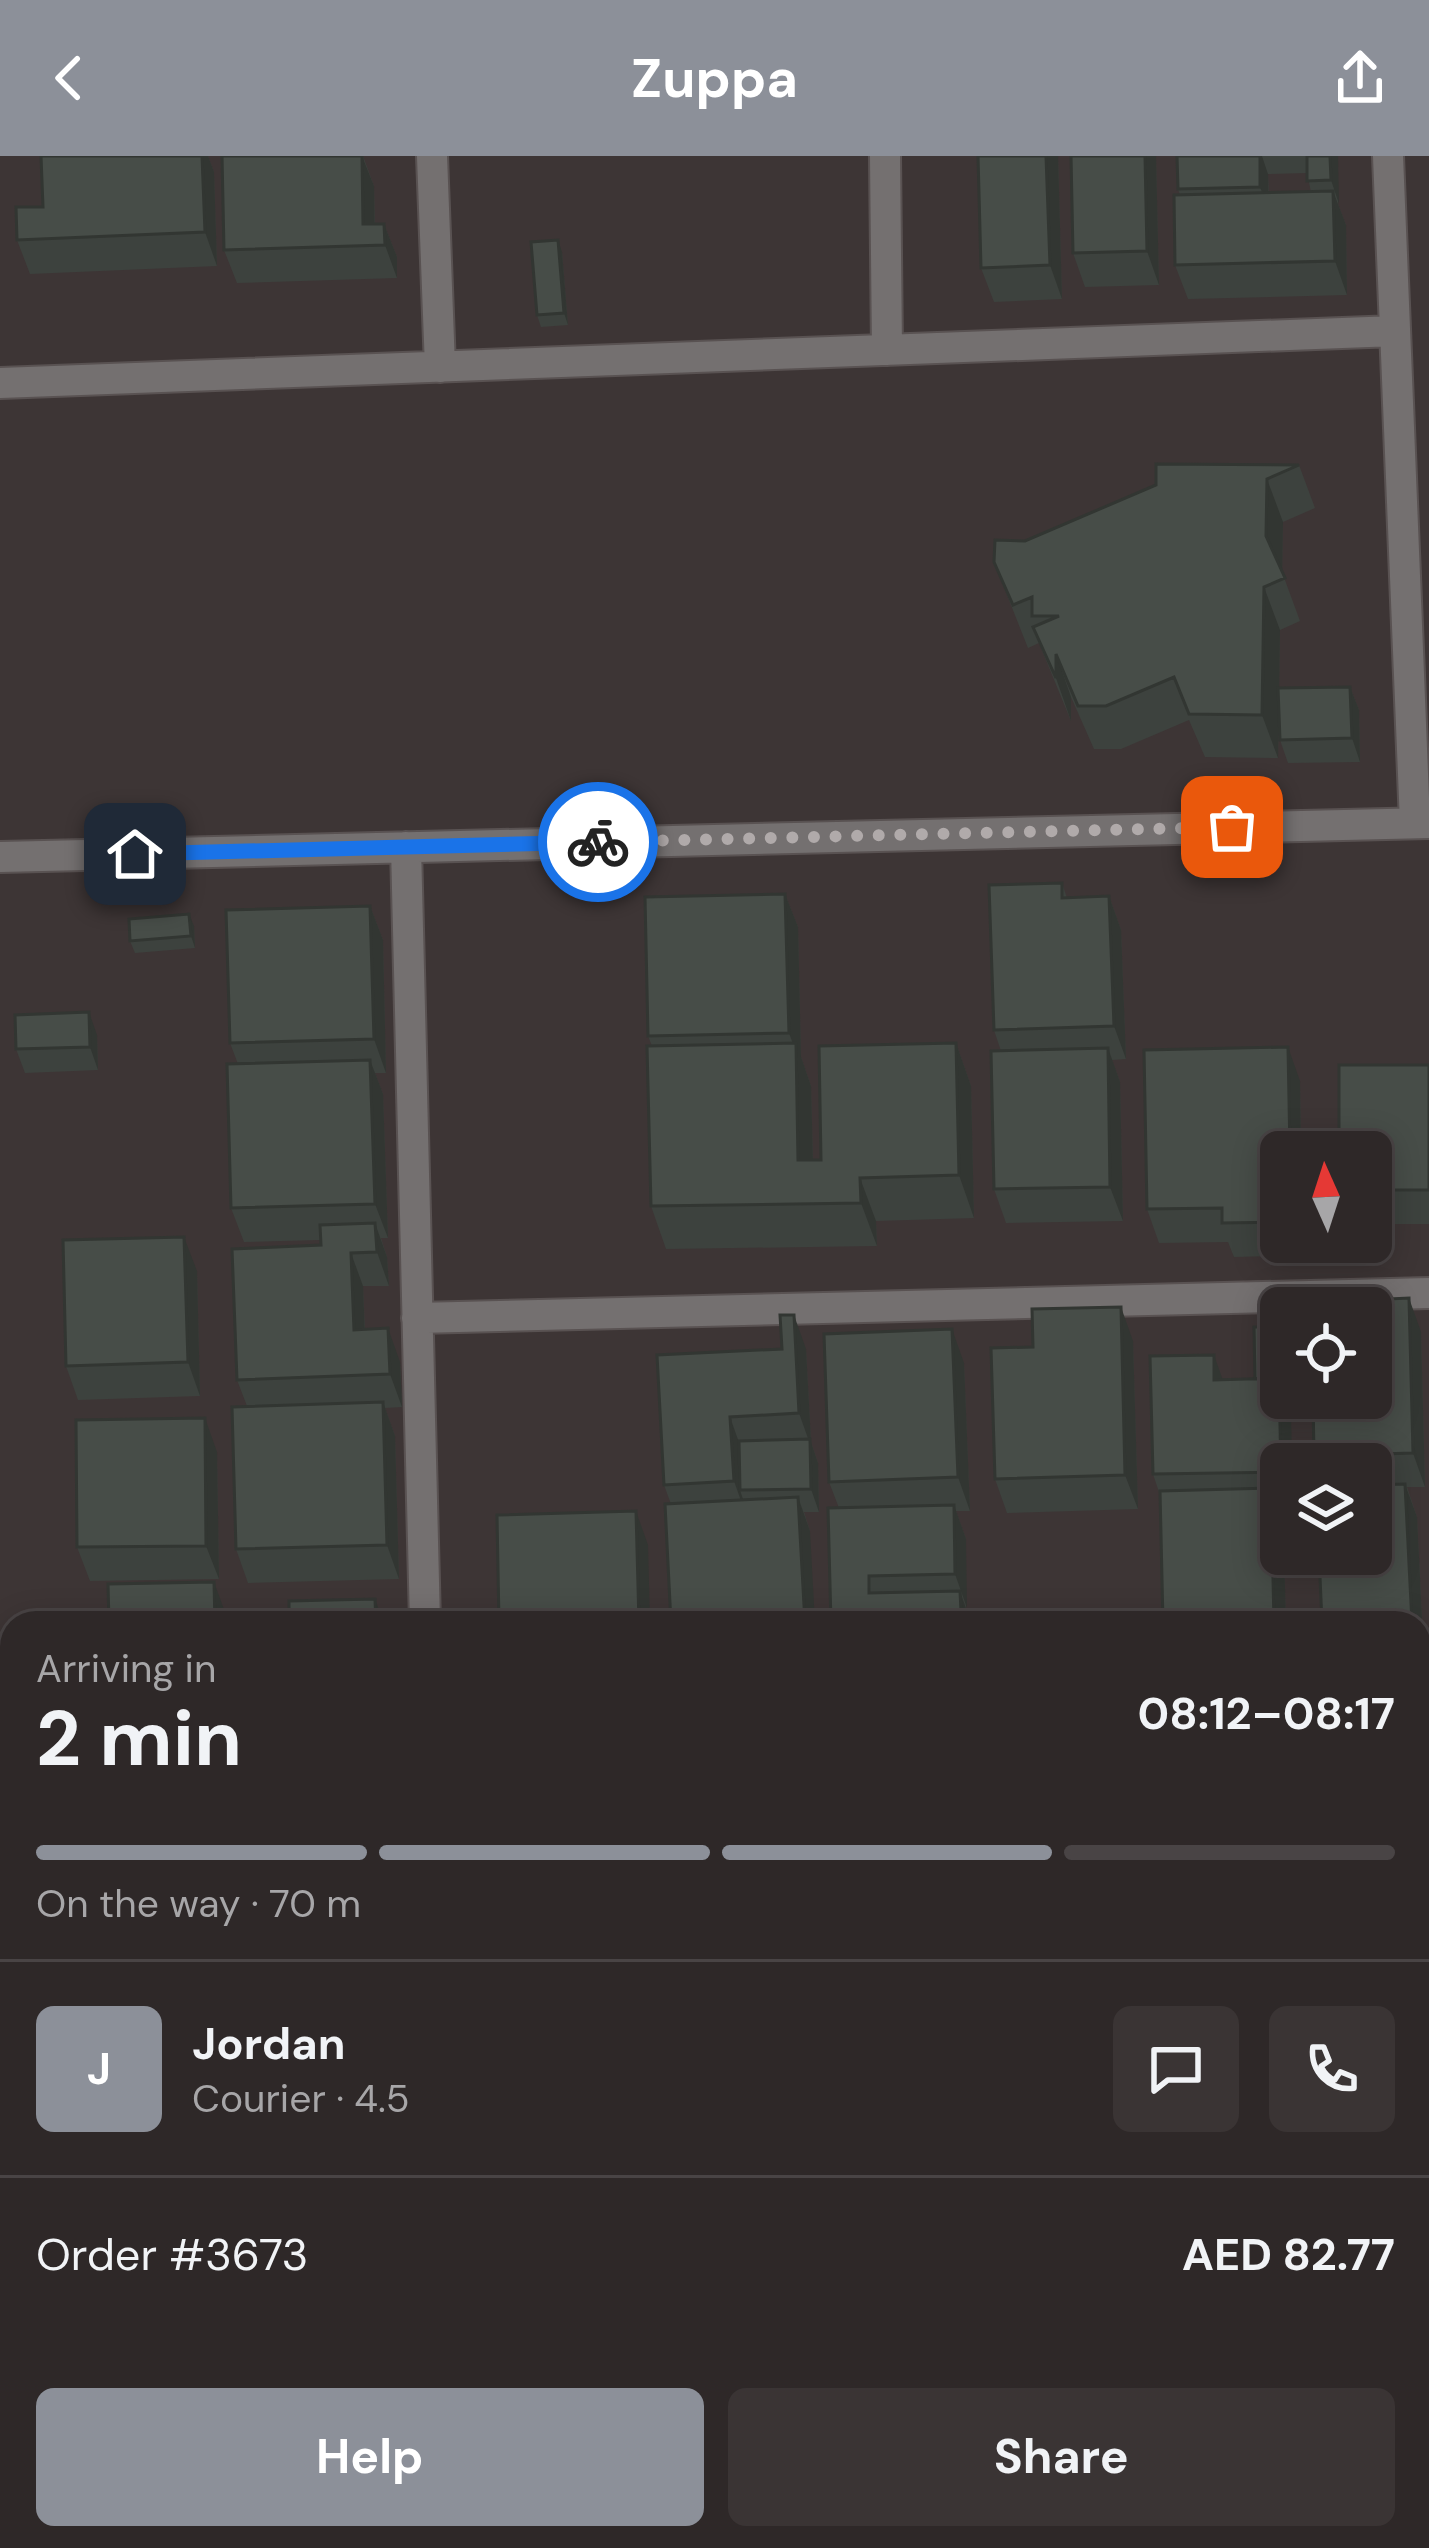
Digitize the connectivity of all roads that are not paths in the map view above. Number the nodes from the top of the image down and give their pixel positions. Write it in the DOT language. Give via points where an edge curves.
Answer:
graph roads {
  1 [pos="432,156"];
  2 [pos="885,156"];
  3 [pos="1388,156"];
  4 [pos="1395,331"];
  5 [pos="887,350"];
  6 [pos="440,367"];
  7 [pos="0,383"];
  8 [pos="1422,823"];
  9 [pos="406,847"];
  10 [pos="0,857"];
  11 [pos="1429,1293"];
  12 [pos="418,1318"];
  13 [pos="425,1611"];
  1 -- 6 [label="street"];
  2 -- 5 [label="street"];
  3 -- 4 [label="street"];
  4 -- 5 [label="street"];
  4 -- 8 [label="street"];
  5 -- 6 [label="street"];
  6 -- 7 [label="street"];
  8 -- 9 [label="street"];
  9 -- 10 [label="street"];
  9 -- 12 [label="street"];
  11 -- 12 [label="street"];
  12 -- 13 [label="street"];
}
